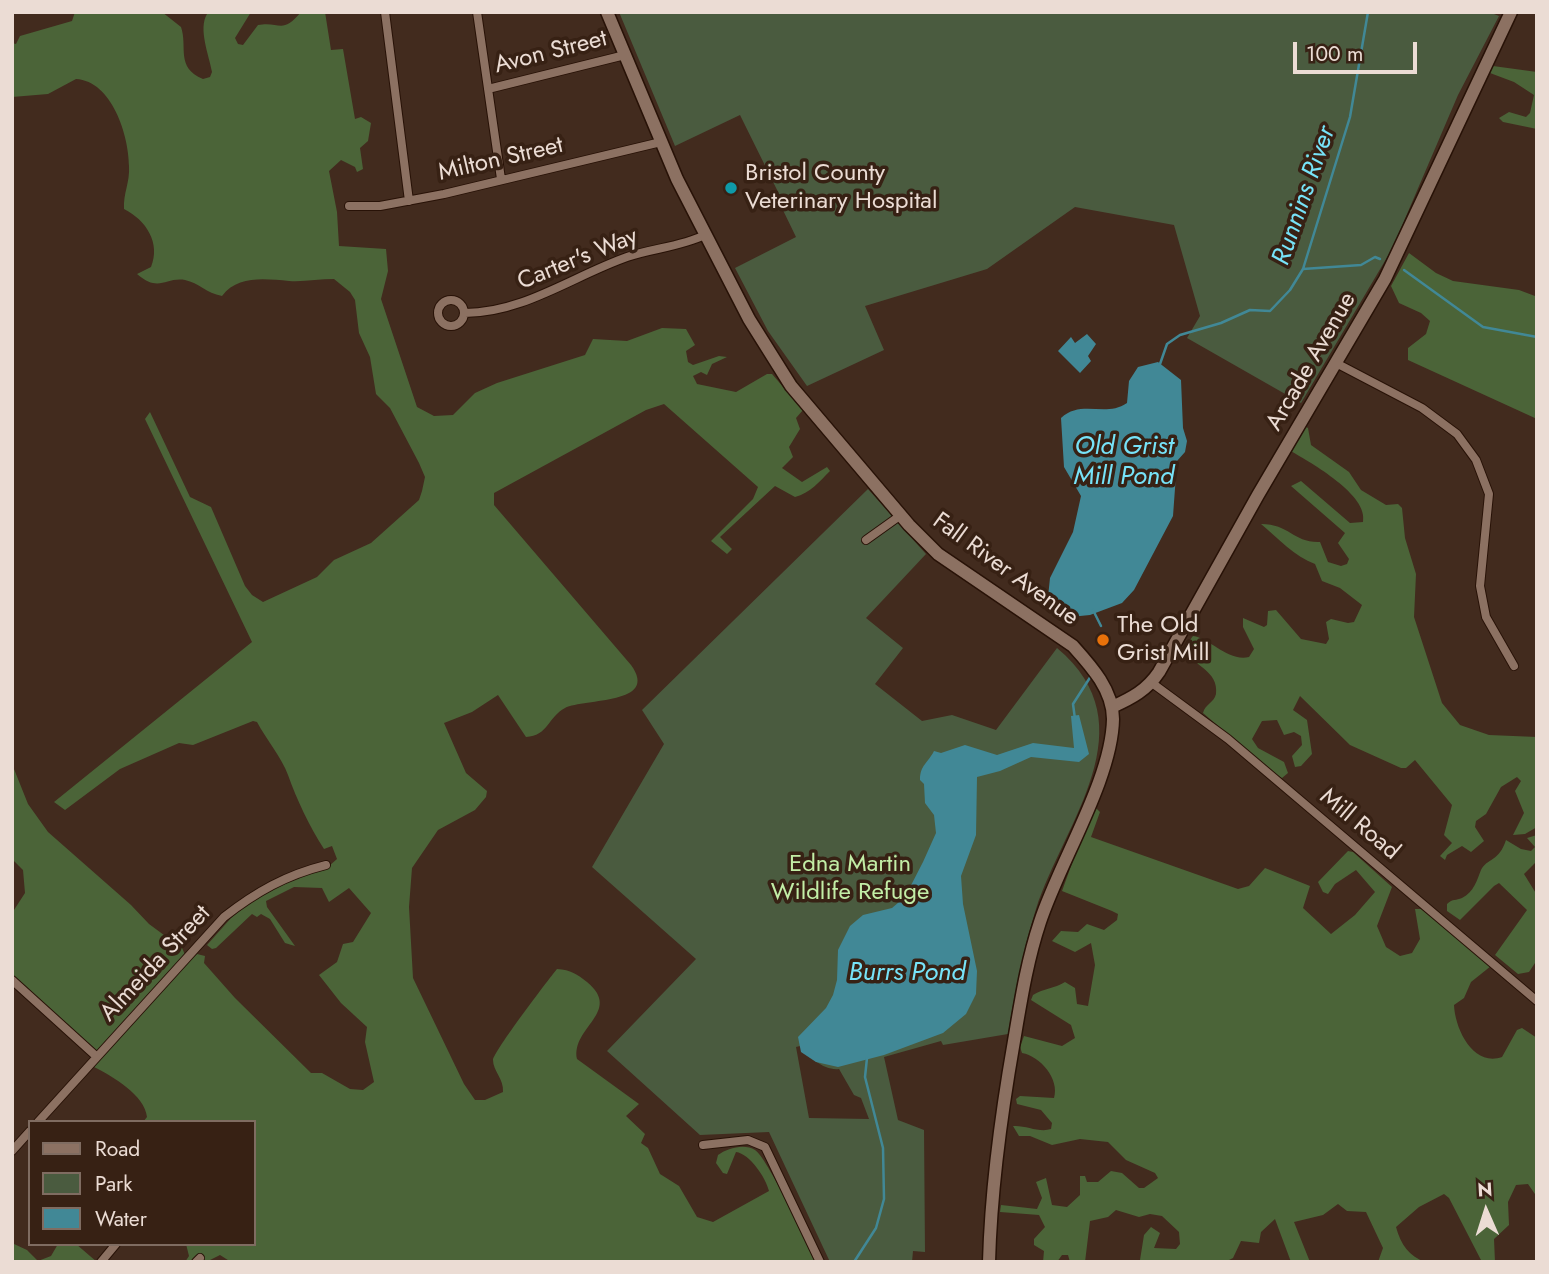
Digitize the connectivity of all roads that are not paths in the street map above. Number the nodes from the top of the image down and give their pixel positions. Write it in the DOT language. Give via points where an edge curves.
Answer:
graph roads {
  1 [pos="385,12"];
  2 [pos="477,12"];
  3 [pos="607,12"];
  4 [pos="1511,12"];
  5 [pos="625,55"];
  6 [pos="488,89"];
  7 [pos="661,142"];
  8 [pos="501,179"];
  9 [pos="409,201"];
  10 [pos="349,206"];
  11 [pos="705,235"];
  12 [pos="464,313"];
  13 [pos="1336,363"];
  14 [pos="901,515"];
  15 [pos="866,540"];
  16 [pos="1514,666"];
  17 [pos="1152,683"];
  18 [pos="1112,706"];
  19 [pos="326,865"];
  20 [pos="12,980"];
  21 [pos="1537,1002"];
  22 [pos="97,1057"];
  23 [pos="40,1120"];
  24 [pos="28,1133"];
  25 [pos="703,1145"];
  26 [pos="12,1151"];
  27 [pos="114,1246"];
  28 [pos="101,1262"];
  29 [pos="820,1262"];
  30 [pos="989,1262"];
  1 -- 9 [label="street"];
  2 -- 6 [label="street"];
  3 -- 5 [label="main road, Fall River Avenue"];
  4 -- 13 [label="main road, Arcade Avenue" via="1408,236"];
  5 -- 6 [label="street, Avon Street"];
  5 -- 7 [label="main road, Fall River Avenue"];
  6 -- 8 [label="street"];
  7 -- 8 [label="street, Milton Street"];
  7 -- 11 [label="main road, Fall River Avenue"];
  8 -- 9 [label="street, Milton Street"];
  9 -- 10 [label="street, Milton Street"];
  11 -- 12 [label="street, Carter's Way" via="630,256 505,309"];
  11 -- 14 [label="main road, Fall River Avenue" via="791,386"];
  13 -- 16 [label="street" via="1422,408 1457,434 1476,460 1489,494 1480,586 1486,617"];
  13 -- 17 [label="main road, Arcade Avenue"];
  14 -- 15 [label="street"];
  14 -- 18 [label="main road, Fall River Avenue" via="938,554 1073,646 1091,666"];
  17 -- 18 [label="main road, Arcade Avenue"];
  17 -- 21 [label="street, Mill Road" via="1228,739"];
  18 -- 30 [label="main road" via="1107,761 1060,866 1029,957 998,1134"];
  19 -- 22 [label="street, Almeida Street" via="257,892 224,917"];
  20 -- 22 [label="street"];
  22 -- 23 [label="street, Almeida Street"];
  24 -- 26 [label="street"];
  25 -- 29 [label="street" via="748,1140 765,1147"];
  27 -- 28 [label="street"];
}
